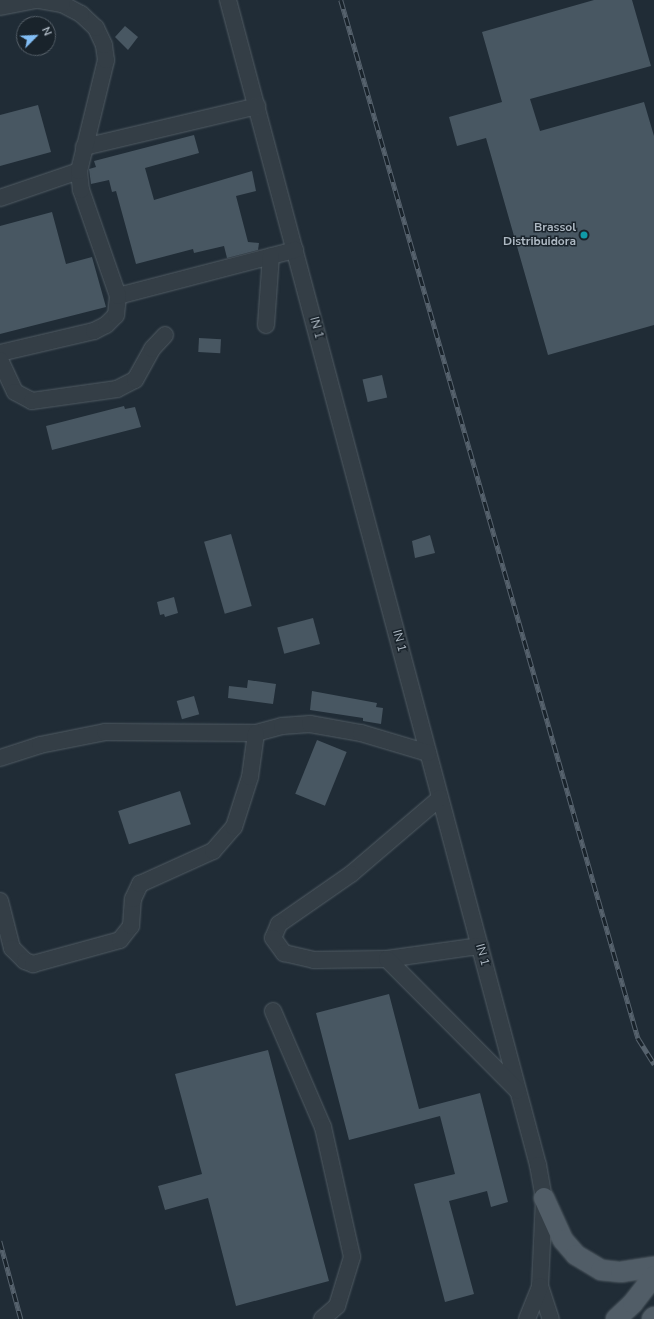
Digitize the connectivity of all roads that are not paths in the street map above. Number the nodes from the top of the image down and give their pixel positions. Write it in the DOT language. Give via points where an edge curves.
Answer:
graph roads {
  1 [pos="38,0"];
  2 [pos="228,0"];
  3 [pos="0,7"];
  4 [pos="257,106"];
  5 [pos="84,147"];
  6 [pos="79,171"];
  7 [pos="0,198"];
  8 [pos="295,250"];
  9 [pos="271,256"];
  10 [pos="118,296"];
  11 [pos="266,325"];
  12 [pos="165,335"];
  13 [pos="0,353"];
  14 [pos="0,360"];
  15 [pos="256,733"];
  16 [pos="428,753"];
  17 [pos="0,758"];
  18 [pos="440,798"];
  19 [pos="0,901"];
  20 [pos="480,946"];
  21 [pos="387,958"];
  22 [pos="273,1011"];
  23 [pos="518,1092"];
  24 [pos="544,1198"];
  25 [pos="654,1267"];
  26 [pos="654,1276"];
  27 [pos="540,1286"];
  28 [pos="322,1319"];
  29 [pos="527,1319"];
  30 [pos="551,1319"];
  31 [pos="616,1319"];
  1 -- 3 [label="street"];
  1 -- 5 [label="street" via="62,4 81,14 96,28 104,44 106,60"];
  2 -- 4 [label="street, IN 1"];
  4 -- 5 [label="street"];
  4 -- 8 [label="street, IN 1"];
  5 -- 6 [label="street"];
  6 -- 7 [label="street"];
  6 -- 10 [label="street" via="81,190"];
  8 -- 9 [label="street"];
  8 -- 16 [label="street, IN 1"];
  9 -- 10 [label="street"];
  9 -- 11 [label="street"];
  10 -- 13 [label="street" via="116,315 106,325 94,331"];
  12 -- 14 [label="street" via="152,349 135,380 117,389 32,401 22,398 15,392"];
  15 -- 16 [label="street" via="282,726 310,724 361,733"];
  15 -- 17 [label="street" via="105,732 40,745"];
  15 -- 19 [label="street" via="250,777 234,827 213,851 140,884 133,899 131,926 120,940 33,964 12,948"];
  16 -- 18 [label="street, IN 1"];
  18 -- 20 [label="street, IN 1"];
  18 -- 21 [label="street" via="351,874 274,930 276,946 284,953 297,958"];
  20 -- 21 [label="street"];
  20 -- 23 [label="street, IN 1"];
  21 -- 23 [label="street"];
  22 -- 28 [label="street" via="323,1127 352,1257 337,1306"];
  23 -- 24 [label="street, IN 1"];
  24 -- 25 [label="main road" via="563,1240 576,1255 602,1270 621,1272"];
  24 -- 27 [label="street, IN 1"];
  26 -- 31 [label="main road" via="633,1304"];
  27 -- 29 [label="street, IN 1"];
  27 -- 30 [label="street, IN 1"];
}
